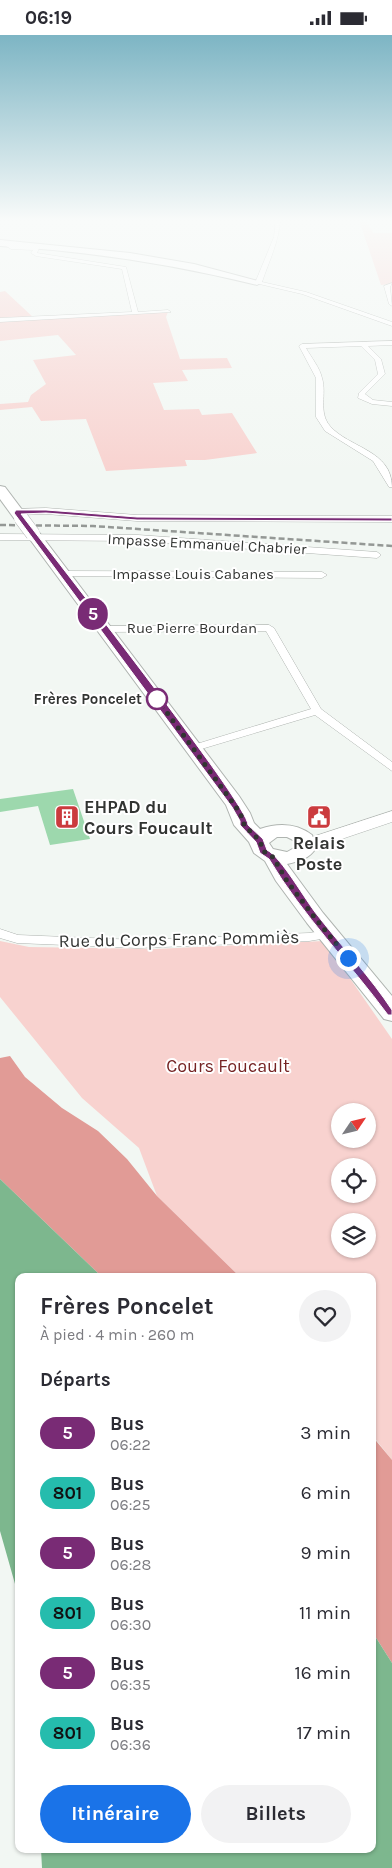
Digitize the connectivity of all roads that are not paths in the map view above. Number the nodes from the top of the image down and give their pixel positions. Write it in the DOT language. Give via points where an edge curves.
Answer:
graph roads {
  1 [pos="133,306"];
  2 [pos="341,306"];
  3 [pos="168,312"];
  4 [pos="135,313"];
  5 [pos="0,320"];
  6 [pos="392,323"];
  7 [pos="392,343"];
  8 [pos="362,344"];
  9 [pos="392,404"];
  10 [pos="392,485"];
  11 [pos="0,490"];
  12 [pos="19,515"];
  13 [pos="392,519"];
  14 [pos="34,536"];
  15 [pos="0,537"];
  16 [pos="377,555"];
  17 [pos="64,574"];
  18 [pos="322,575"];
  19 [pos="104,629"];
  20 [pos="317,711"];
  21 [pos="194,748"];
  22 [pos="392,768"];
  23 [pos="392,816"];
  24 [pos="269,843"];
  25 [pos="301,846"];
  26 [pos="0,933"];
  27 [pos="328,934"];
  28 [pos="392,1013"];
  1 -- 4 [label="street"];
  2 -- 6 [label="street"];
  3 -- 4 [label="street"];
  4 -- 5 [label="street"];
  7 -- 8 [label="street"];
  8 -- 9 [label="street" via="381,359 382,374 361,394 362,398"];
  8 -- 10 [label="street" via="302,346 319,378 320,417 328,429 376,459"];
  11 -- 12 [label="main road"];
  12 -- 13 [label="street" via="46,511 137,518"];
  12 -- 14 [label="main road, bridge"];
  14 -- 15 [label="street, Impasse Emmanuel Chabrier"];
  14 -- 16 [label="street, Impasse Emmanuel Chabrier" via="138,538"];
  14 -- 17 [label="main road"];
  17 -- 18 [label="street, Impasse Louis Cabanes"];
  17 -- 19 [label="main road"];
  19 -- 20 [label="street, Rue Pierre Bourdan" via="269,628"];
  19 -- 21 [label="main road"];
  20 -- 21 [label="street"];
  20 -- 22 [label="street, Rue Pierre Bourdan"];
  21 -- 24 [label="main road" via="244,825"];
  23 -- 25 [label="street"];
  24 -- 25 [label="main road" via="287,831"];
  24 -- 25 [label="main road" via="284,859"];
  24 -- 27 [label="main road" via="287,881"];
  25 -- 27 [label="main road" via="294,869 297,879"];
  26 -- 27 [label="street, Rue du Corps Franc Pommiès" via="17,939 138,944"];
  27 -- 28 [label="main road"];
}
